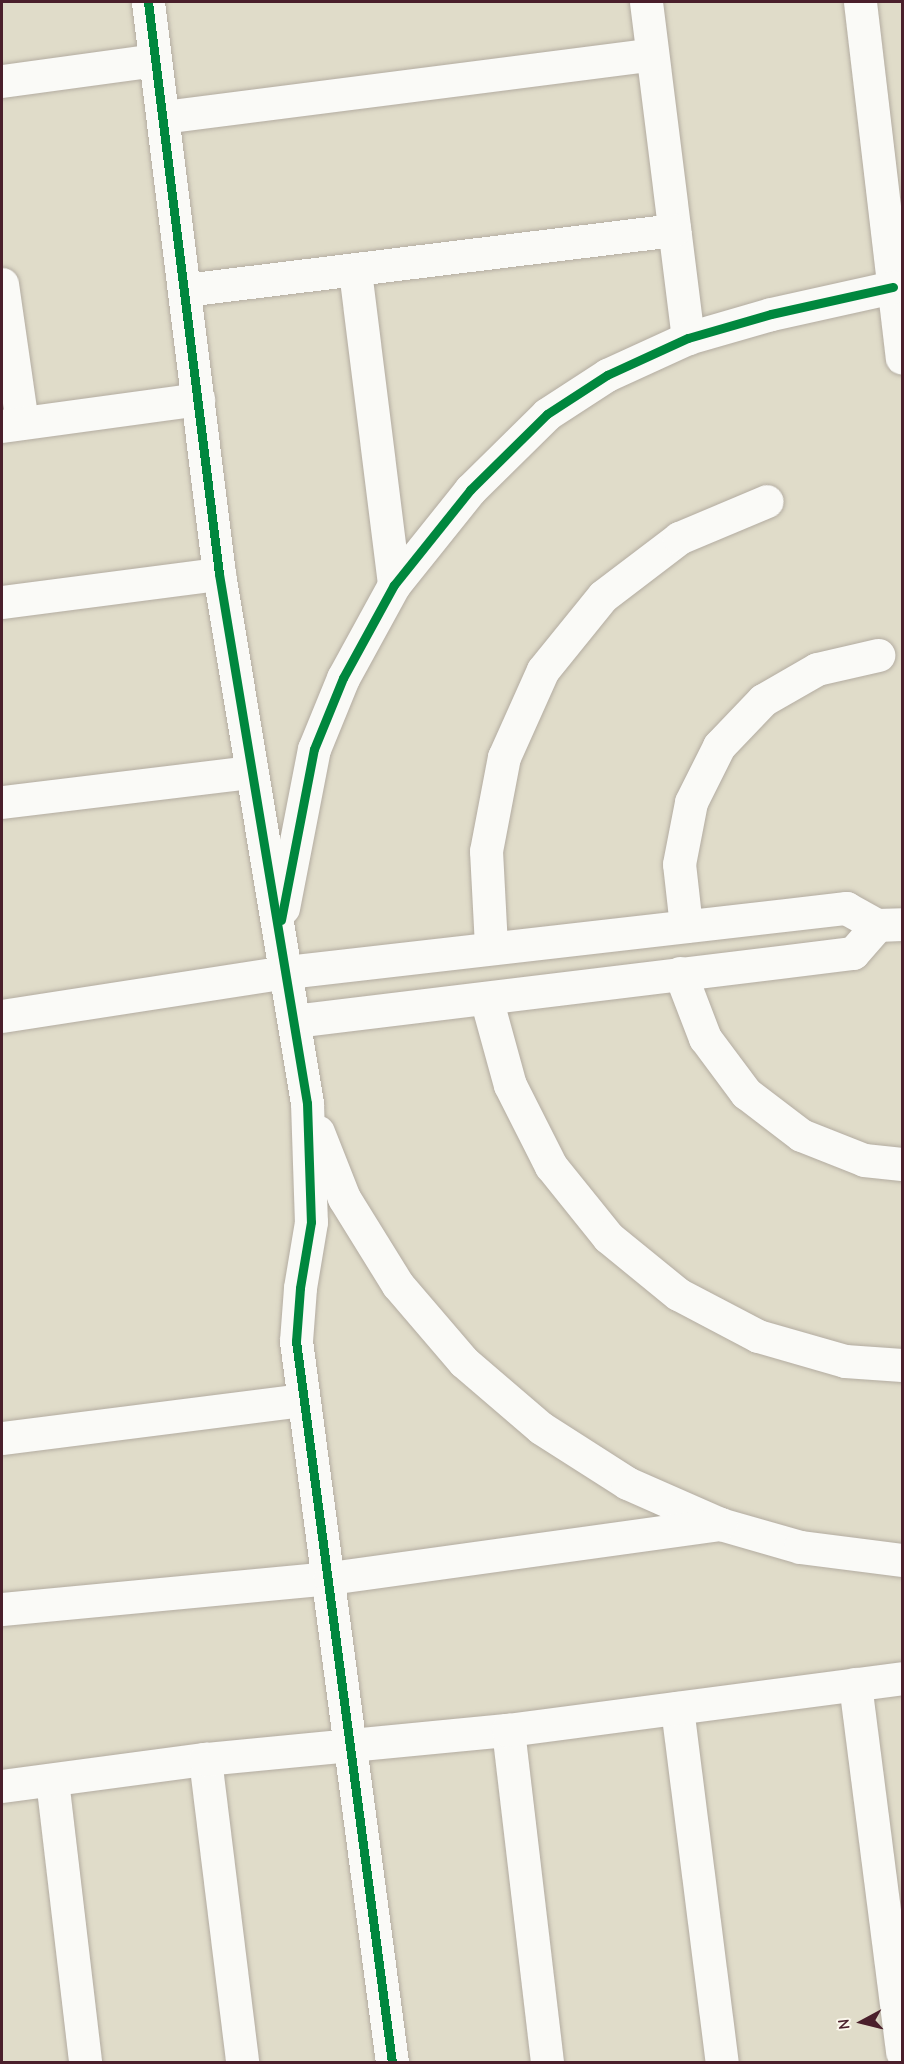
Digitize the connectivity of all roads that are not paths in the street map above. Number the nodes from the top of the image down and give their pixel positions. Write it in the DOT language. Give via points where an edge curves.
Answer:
graph roads {
  1 [pos="148,2"];
  2 [pos="646,2"];
  3 [pos="860,2"];
  4 [pos="652,54"];
  5 [pos="155,60"];
  6 [pos="2,81"];
  7 [pos="163,117"];
  8 [pos="674,230"];
  9 [pos="355,271"];
  10 [pos="2,284"];
  11 [pos="893,287"];
  12 [pos="185,290"];
  13 [pos="688,338"];
  14 [pos="903,358"];
  15 [pos="198,399"];
  16 [pos="12,424"];
  17 [pos="767,501"];
  18 [pos="219,574"];
  19 [pos="394,585"];
  20 [pos="2,602"];
  21 [pos="878,655"];
  22 [pos="251,772"];
  23 [pos="2,802"];
  24 [pos="890,924"];
  25 [pos="686,926"];
  26 [pos="279,932"];
  27 [pos="491,946"];
  28 [pos="287,972"];
  29 [pos="680,973"];
  30 [pos="486,998"];
  31 [pos="2,1016"];
  32 [pos="294,1021"];
  33 [pos="307,1103"];
  34 [pos="903,1164"];
  35 [pos="903,1365"];
  36 [pos="303,1400"];
  37 [pos="2,1438"];
  38 [pos="720,1524"];
  39 [pos="903,1560"];
  40 [pos="330,1578"];
  41 [pos="2,1609"];
  42 [pos="903,1678"];
  43 [pos="855,1684"];
  44 [pos="677,1708"];
  45 [pos="508,1730"];
  46 [pos="353,1744"];
  47 [pos="205,1760"];
  48 [pos="52,1780"];
  49 [pos="2,1786"];
  50 [pos="903,2052"];
  51 [pos="85,2062"];
  52 [pos="242,2062"];
  53 [pos="392,2062"];
  54 [pos="547,2062"];
  55 [pos="722,2062"];
  1 -- 5 [label="street"];
  2 -- 4 [label="street"];
  3 -- 11 [label="street"];
  4 -- 7 [label="street"];
  4 -- 8 [label="street"];
  5 -- 6 [label="street"];
  5 -- 7 [label="street"];
  7 -- 12 [label="street"];
  8 -- 9 [label="street"];
  8 -- 13 [label="street"];
  9 -- 12 [label="street"];
  9 -- 19 [label="street"];
  10 -- 16 [label="street"];
  11 -- 13 [label="street" via="771,314"];
  11 -- 14 [label="street"];
  12 -- 15 [label="street"];
  13 -- 19 [label="street" via="607,375 547,414 470,490"];
  15 -- 16 [label="street"];
  15 -- 18 [label="street"];
  17 -- 27 [label="street" via="680,538 641,567 603,596 543,670 504,757 486,851"];
  18 -- 20 [label="street"];
  18 -- 22 [label="street"];
  19 -- 26 [label="street" via="343,678 314,749"];
  21 -- 25 [label="street" via="817,669 763,700 719,746 691,802 679,864"];
  22 -- 23 [label="street"];
  22 -- 26 [label="street"];
  24 -- 25 [label="street" via="846,908"];
  24 -- 29 [label="street" via="853,953"];
  25 -- 27 [label="street"];
  26 -- 28 [label="street"];
  27 -- 28 [label="street"];
  28 -- 31 [label="street"];
  28 -- 32 [label="street"];
  29 -- 30 [label="street"];
  29 -- 34 [label="street" via="705,1038 746,1094 801,1135 864,1160"];
  30 -- 32 [label="street"];
  30 -- 35 [label="street" via="510,1085 551,1166 608,1237 678,1294 758,1336 845,1361"];
  32 -- 33 [label="street"];
  33 -- 36 [label="street" via="311,1222 296,1341"];
  33 -- 38 [label="street" via="344,1198 398,1285 464,1362 541,1428 608,1471"];
  36 -- 37 [label="street"];
  36 -- 40 [label="street"];
  38 -- 39 [label="street" via="800,1547"];
  38 -- 40 [label="street"];
  40 -- 41 [label="street"];
  40 -- 46 [label="street"];
  42 -- 43 [label="street"];
  43 -- 44 [label="street"];
  43 -- 50 [label="street"];
  44 -- 45 [label="street"];
  44 -- 55 [label="street"];
  45 -- 46 [label="street"];
  45 -- 54 [label="street"];
  46 -- 47 [label="street"];
  46 -- 53 [label="street"];
  47 -- 48 [label="street"];
  47 -- 52 [label="street"];
  48 -- 49 [label="street"];
  48 -- 51 [label="street"];
}
